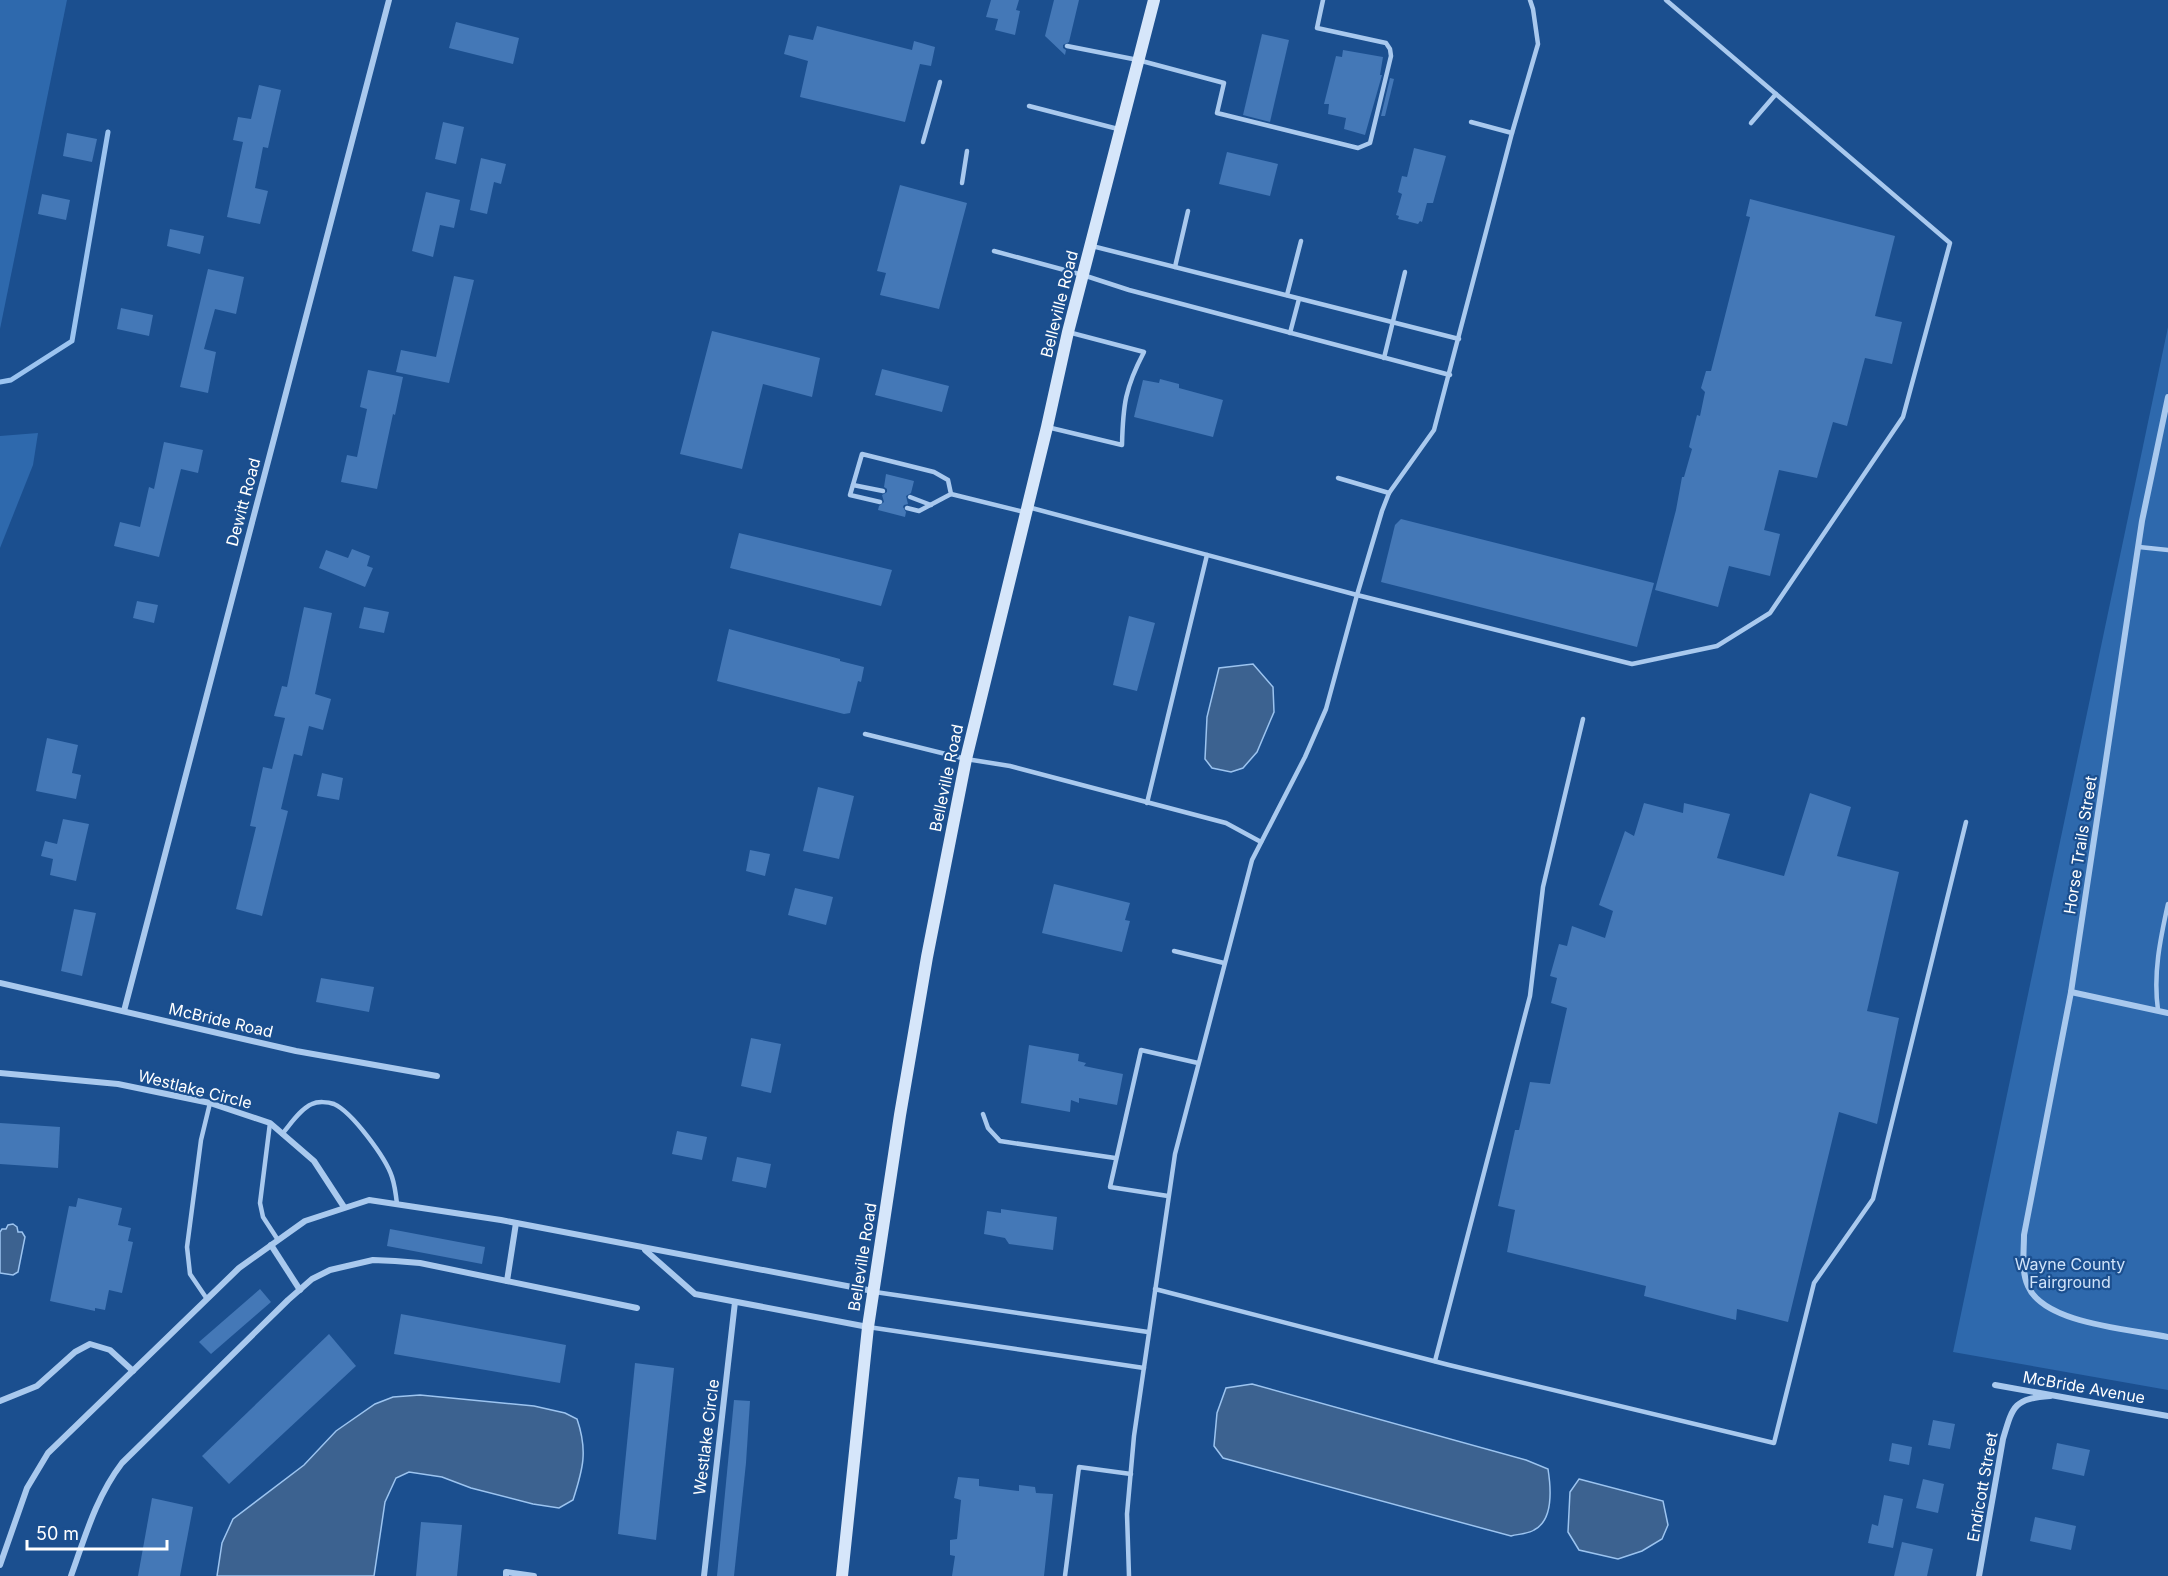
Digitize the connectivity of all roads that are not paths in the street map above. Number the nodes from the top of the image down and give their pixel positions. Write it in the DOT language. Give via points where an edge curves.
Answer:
graph roads {
  1 [pos="388,0"];
  2 [pos="1154,0"];
  3 [pos="1323,0"];
  4 [pos="1530,0"];
  5 [pos="1666,0"];
  6 [pos="1067,46"];
  7 [pos="1138,60"];
  8 [pos="940,82"];
  9 [pos="1776,94"];
  10 [pos="1029,106"];
  11 [pos="1471,122"];
  12 [pos="1751,123"];
  13 [pos="1121,129"];
  14 [pos="1512,133"];
  15 [pos="923,142"];
  16 [pos="967,151"];
  17 [pos="962,183"];
  18 [pos="1188,211"];
  19 [pos="1301,241"];
  20 [pos="1090,245"];
  21 [pos="994,250"];
  22 [pos="1175,267"];
  23 [pos="1405,272"];
  24 [pos="1083,275"];
  25 [pos="1287,295"];
  26 [pos="1299,298"];
  27 [pos="1393,322"];
  28 [pos="1068,332"];
  29 [pos="1290,333"];
  30 [pos="1459,339"];
  31 [pos="1384,358"];
  32 [pos="1450,375"];
  33 [pos="2168,397"];
  34 [pos="1047,427"];
  35 [pos="1338,478"];
  36 [pos="853,485"];
  37 [pos="883,491"];
  38 [pos="1389,493"];
  39 [pos="951,494"];
  40 [pos="910,496"];
  41 [pos="880,502"];
  42 [pos="931,505"];
  43 [pos="907,508"];
  44 [pos="1027,510"];
  45 [pos="2139,547"];
  46 [pos="2168,550"];
  47 [pos="1207,555"];
  48 [pos="1357,595"];
  49 [pos="1583,719"];
  50 [pos="865,734"];
  51 [pos="966,759"];
  52 [pos="1147,803"];
  53 [pos="1966,822"];
  54 [pos="1261,842"];
  55 [pos="2168,904"];
  56 [pos="1174,951"];
  57 [pos="1224,963"];
  58 [pos="0,983"];
  59 [pos="2071,992"];
  60 [pos="124,1011"];
  61 [pos="2157,1011"];
  62 [pos="2168,1013"];
  63 [pos="1198,1063"];
  64 [pos="0,1073"];
  65 [pos="437,1076"];
  66 [pos="210,1103"];
  67 [pos="984,1114"];
  68 [pos="270,1123"];
  69 [pos="282,1134"];
  70 [pos="1115,1158"];
  71 [pos="1168,1196"];
  72 [pos="397,1204"];
  73 [pos="344,1207"];
  74 [pos="516,1223"];
  75 [pos="278,1240"];
  76 [pos="271,1245"];
  77 [pos="644,1249"];
  78 [pos="507,1281"];
  79 [pos="1155,1289"];
  80 [pos="300,1290"];
  81 [pos="873,1292"];
  82 [pos="207,1299"];
  83 [pos="735,1302"];
  84 [pos="637,1308"];
  85 [pos="868,1327"];
  86 [pos="1148,1332"];
  87 [pos="2168,1337"];
  88 [pos="1435,1361"];
  89 [pos="1144,1368"];
  90 [pos="133,1371"];
  91 [pos="1995,1385"];
  92 [pos="2050,1396"];
  93 [pos="0,1401"];
  94 [pos="2168,1416"];
  95 [pos="1131,1474"];
  96 [pos="0,1565"];
  97 [pos="71,1576"];
  98 [pos="506,1576"];
  99 [pos="534,1576"];
  100 [pos="704,1576"];
  101 [pos="842,1576"];
  102 [pos="1065,1576"];
  103 [pos="1129,1576"];
  104 [pos="1979,1576"];
  1 -- 60 [label="street, Dewitt Road"];
  2 -- 7 [label="main road, Belleville Road"];
  3 -- 7 [label="lane" via="1317,28 1386,43 1390,49 1370,143 1358,148 1217,114 1224,83"];
  4 -- 14 [label="lane" via="1538,44"];
  5 -- 9 [label="lane"];
  6 -- 7 [label="lane"];
  7 -- 13 [label="main road, Belleville Road"];
  8 -- 15 [label="lane"];
  9 -- 12 [label="lane"];
  9 -- 48 [label="lane" via="1950,243 1903,417 1770,613 1717,646 1632,664"];
  10 -- 13 [label="lane"];
  11 -- 14 [label="lane"];
  13 -- 20 [label="main road, Belleville Road"];
  14 -- 30 [label="lane"];
  16 -- 17 [label="lane"];
  18 -- 22 [label="lane"];
  19 -- 25 [label="lane"];
  20 -- 22 [label="lane"];
  20 -- 24 [label="main road, Belleville Road"];
  21 -- 24 [label="lane"];
  22 -- 25 [label="lane"];
  23 -- 27 [label="lane"];
  24 -- 28 [label="main road, Belleville Road"];
  24 -- 29 [label="lane"];
  25 -- 26 [label="lane"];
  26 -- 27 [label="lane"];
  26 -- 29 [label="lane"];
  27 -- 30 [label="lane"];
  27 -- 31 [label="lane"];
  28 -- 34 [label="main road, Belleville Road"];
  28 -- 34 [label="lane" via="1144,352 1124,399 1122,445"];
  29 -- 31 [label="lane"];
  30 -- 32 [label="lane"];
  31 -- 32 [label="lane"];
  32 -- 38 [label="lane" via="1434,430"];
  33 -- 45 [label="street, Horse Trails Street"];
  34 -- 44 [label="main road, Belleville Road"];
  35 -- 38 [label="lane"];
  36 -- 37 [label="lane"];
  36 -- 39 [label="lane" via="862,454 934,472 948,480"];
  36 -- 41 [label="lane" via="850,495"];
  38 -- 48 [label="lane"];
  39 -- 42 [label="lane"];
  39 -- 44 [label="lane"];
  40 -- 42 [label="lane"];
  42 -- 43 [label="lane" via="919,511"];
  44 -- 47 [label="lane"];
  44 -- 51 [label="main road, Belleville Road"];
  45 -- 46 [label="lane"];
  45 -- 59 [label="street, Horse Trails Street"];
  47 -- 48 [label="lane"];
  47 -- 52 [label="lane"];
  48 -- 54 [label="lane" via="1326,709"];
  49 -- 88 [label="lane" via="1543,887 1530,996"];
  50 -- 51 [label="lane"];
  51 -- 52 [label="lane" via="1010,766"];
  51 -- 81 [label="main road, Belleville Road" via="927,957"];
  52 -- 54 [label="lane" via="1226,823"];
  53 -- 88 [label="lane" via="1873,1198 1814,1283 1774,1443"];
  54 -- 57 [label="lane" via="1252,860"];
  55 -- 61 [label="lane" via="2157,968"];
  56 -- 57 [label="lane"];
  57 -- 63 [label="lane"];
  58 -- 60 [label="street, McBride Road"];
  59 -- 61 [label="street"];
  59 -- 87 [label="street, Horse Trails Street" via="2024,1235 2026,1284 2032,1296 2066,1317"];
  60 -- 65 [label="street, McBride Road" via="296,1051"];
  61 -- 62 [label="street"];
  63 -- 70 [label="lane" via="1142,1050"];
  63 -- 71 [label="lane"];
  64 -- 66 [label="street, Westlake Circle" via="118,1084"];
  66 -- 68 [label="street, Westlake Circle"];
  66 -- 82 [label="lane" via="201,1140 187,1247 190,1274"];
  67 -- 70 [label="lane" via="988,1128 1000,1141"];
  68 -- 69 [label="street, Westlake Circle"];
  68 -- 75 [label="lane" via="260,1203 263,1217"];
  69 -- 72 [label="lane" via="311,1104 334,1104 346,1112 382,1156 392,1175"];
  69 -- 73 [label="street, Westlake Circle" via="314,1161"];
  70 -- 71 [label="lane" via="1110,1186"];
  71 -- 79 [label="lane"];
  72 -- 73 [label="street" via="369,1200"];
  72 -- 74 [label="street"];
  73 -- 75 [label="street" via="305,1221"];
  74 -- 77 [label="street"];
  74 -- 78 [label="street"];
  75 -- 76 [label="street"];
  76 -- 80 [label="street"];
  76 -- 82 [label="street" via="239,1268"];
  77 -- 81 [label="street"];
  77 -- 83 [label="street" via="695,1294"];
  78 -- 80 [label="street" via="420,1263 373,1260 330,1270"];
  78 -- 84 [label="street"];
  79 -- 86 [label="lane"];
  79 -- 88 [label="lane"];
  80 -- 97 [label="street" via="122,1463 107,1482"];
  81 -- 85 [label="main road, Belleville Road"];
  81 -- 86 [label="lane"];
  82 -- 90 [label="street"];
  83 -- 85 [label="street"];
  83 -- 100 [label="street, Westlake Circle"];
  85 -- 89 [label="lane"];
  85 -- 101 [label="main road, Belleville Road"];
  86 -- 89 [label="lane"];
  89 -- 95 [label="lane"];
  90 -- 93 [label="street" via="110,1350 90,1344 75,1352 37,1386"];
  90 -- 96 [label="street" via="48,1454 27,1488"];
  91 -- 92 [label="street, McBride Avenue"];
  92 -- 94 [label="street, McBride Avenue"];
  92 -- 104 [label="street, Endicott Street" via="2028,1398 2009,1417"];
  95 -- 102 [label="lane" via="1078,1467"];
  95 -- 103 [label="lane" via="1127,1514"];
  98 -- 99 [label="street" via="506,1572"];
}
